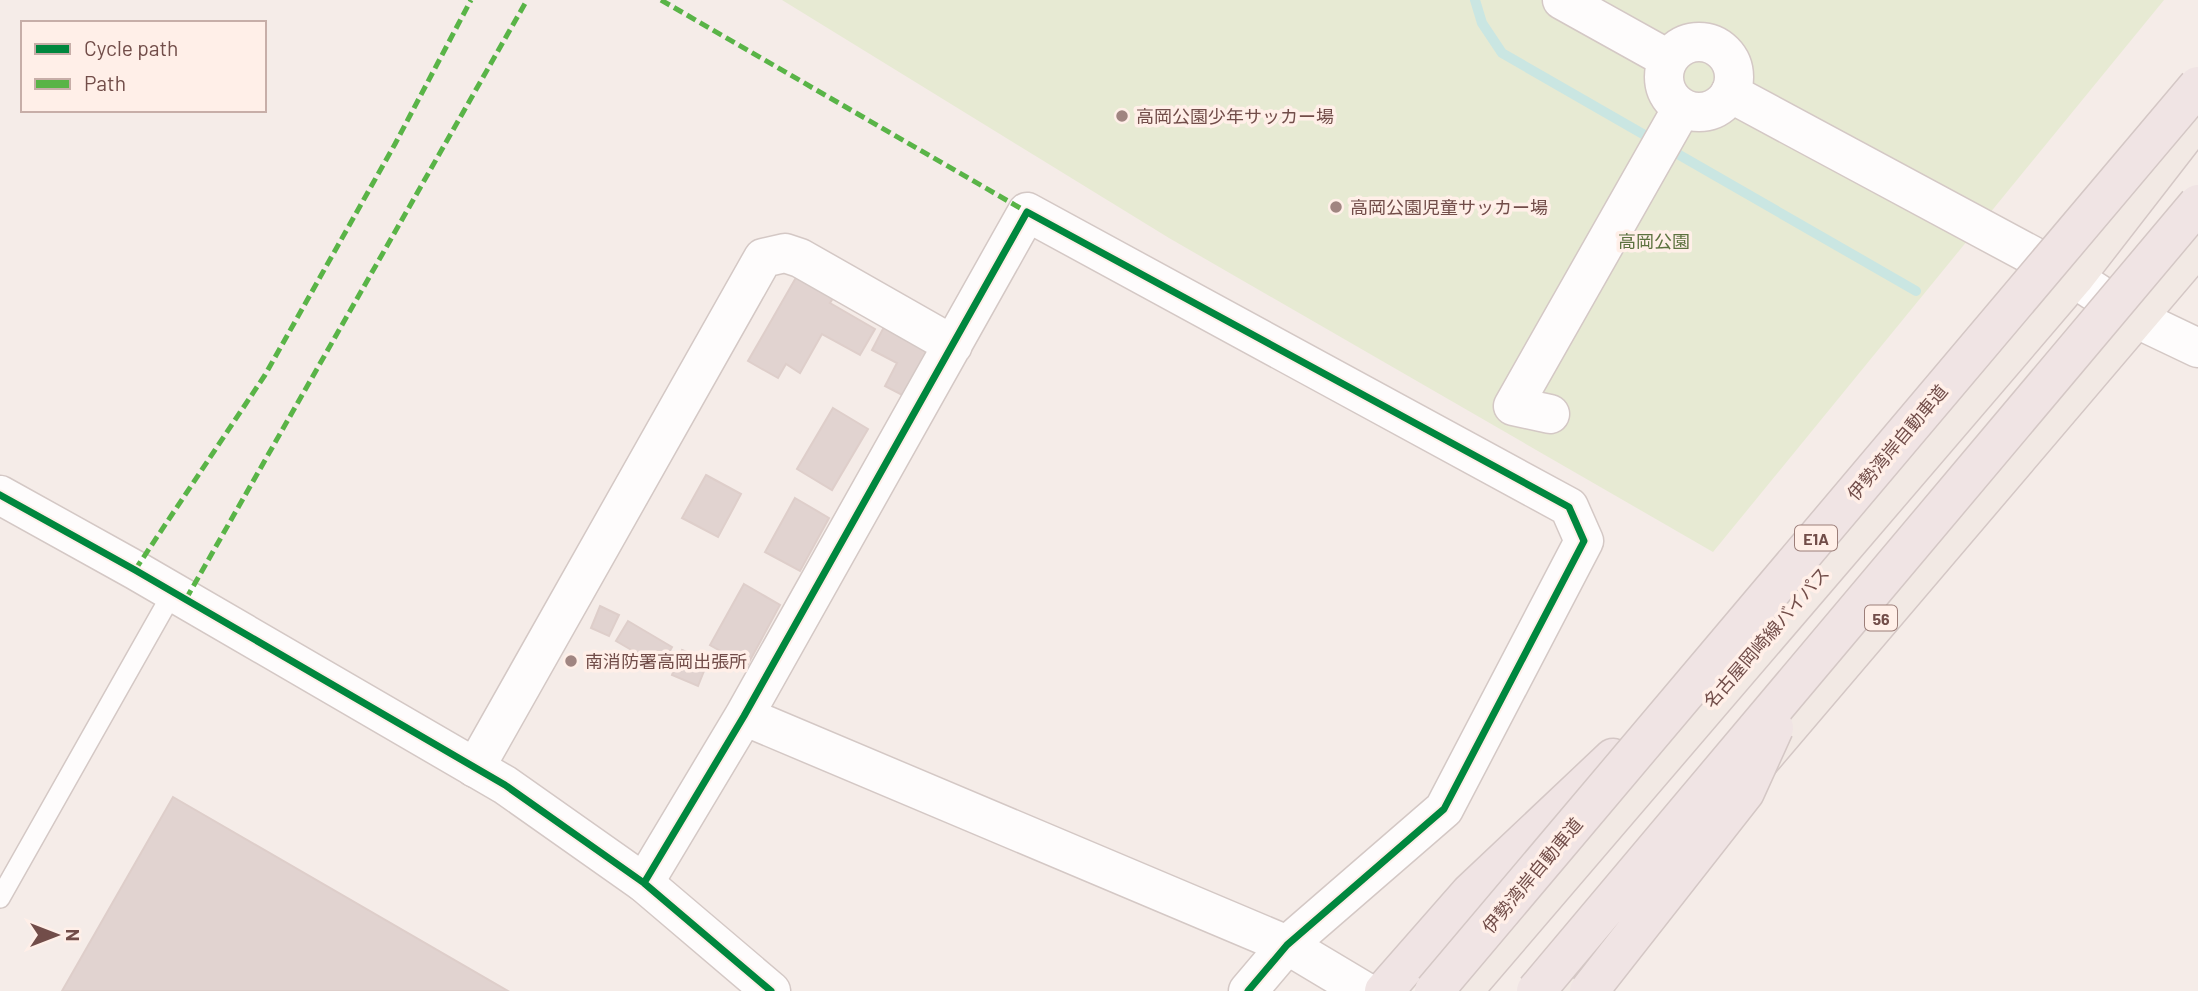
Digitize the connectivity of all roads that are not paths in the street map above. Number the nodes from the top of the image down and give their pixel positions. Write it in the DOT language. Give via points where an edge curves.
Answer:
graph roads {
  1 [pos="1562,0"];
  2 [pos="1668,59"];
  3 [pos="2198,86"];
  4 [pos="1730,93"];
  5 [pos="1682,108"];
  6 [pos="2198,118"];
  7 [pos="2198,204"];
  8 [pos="2198,246"];
  9 [pos="2074,278"];
  10 [pos="2135,318"];
  11 [pos="953,345"];
  12 [pos="2198,348"];
  13 [pos="1550,414"];
  14 [pos="0,495"];
  15 [pos="173,592"];
  16 [pos="1696,680"];
  17 [pos="1795,681"];
  18 [pos="744,716"];
  19 [pos="475,768"];
  20 [pos="644,883"];
  21 [pos="0,898"];
  22 [pos="1287,945"];
  23 [pos="771,991"];
  24 [pos="1248,991"];
  25 [pos="1364,991"];
  26 [pos="1384,991"];
  27 [pos="1434,991"];
  28 [pos="1464,991"];
  29 [pos="1536,991"];
  30 [pos="1565,991"];
  31 [pos="1589,991"];
  1 -- 2 [label="street"];
  2 -- 4 [label="street" via="1686,44 1710,43 1721,50 1733,70"];
  2 -- 5 [label="street" via="1664,70 1667,92"];
  3 -- 16 [label="highway, 伊勢湾岸自動車道 / E1A, bridge"];
  4 -- 5 [label="street" via="1714,108"];
  4 -- 9 [label="street"];
  5 -- 13 [label="street" via="1513,406"];
  6 -- 9 [label="main road, 名古屋岡崎線バイパス"];
  7 -- 17 [label="highway, bridge"];
  8 -- 10 [label="main road, 56"];
  9 -- 10 [label="street"];
  9 -- 28 [label="main road, 名古屋岡崎線バイパス"];
  10 -- 12 [label="street"];
  10 -- 30 [label="main road, 56"];
  11 -- 18 [label="street"];
  11 -- 19 [label="street" via="800,258 785,253 763,258"];
  11 -- 22 [label="street" via="1027,212 1569,507 1584,541 1444,809"];
  14 -- 15 [label="street"];
  15 -- 19 [label="street"];
  15 -- 21 [label="lane"];
  16 -- 26 [label="highway, bridge" via="1470,893"];
  16 -- 27 [label="highway, 伊勢湾岸自動車道 / E1A, bridge"];
  17 -- 29 [label="highway, bridge"];
  17 -- 31 [label="highway, bridge" via="1745,792"];
  18 -- 20 [label="street"];
  18 -- 22 [label="street"];
  19 -- 20 [label="street"];
  20 -- 23 [label="street"];
  22 -- 24 [label="street"];
  22 -- 25 [label="street"];
}
